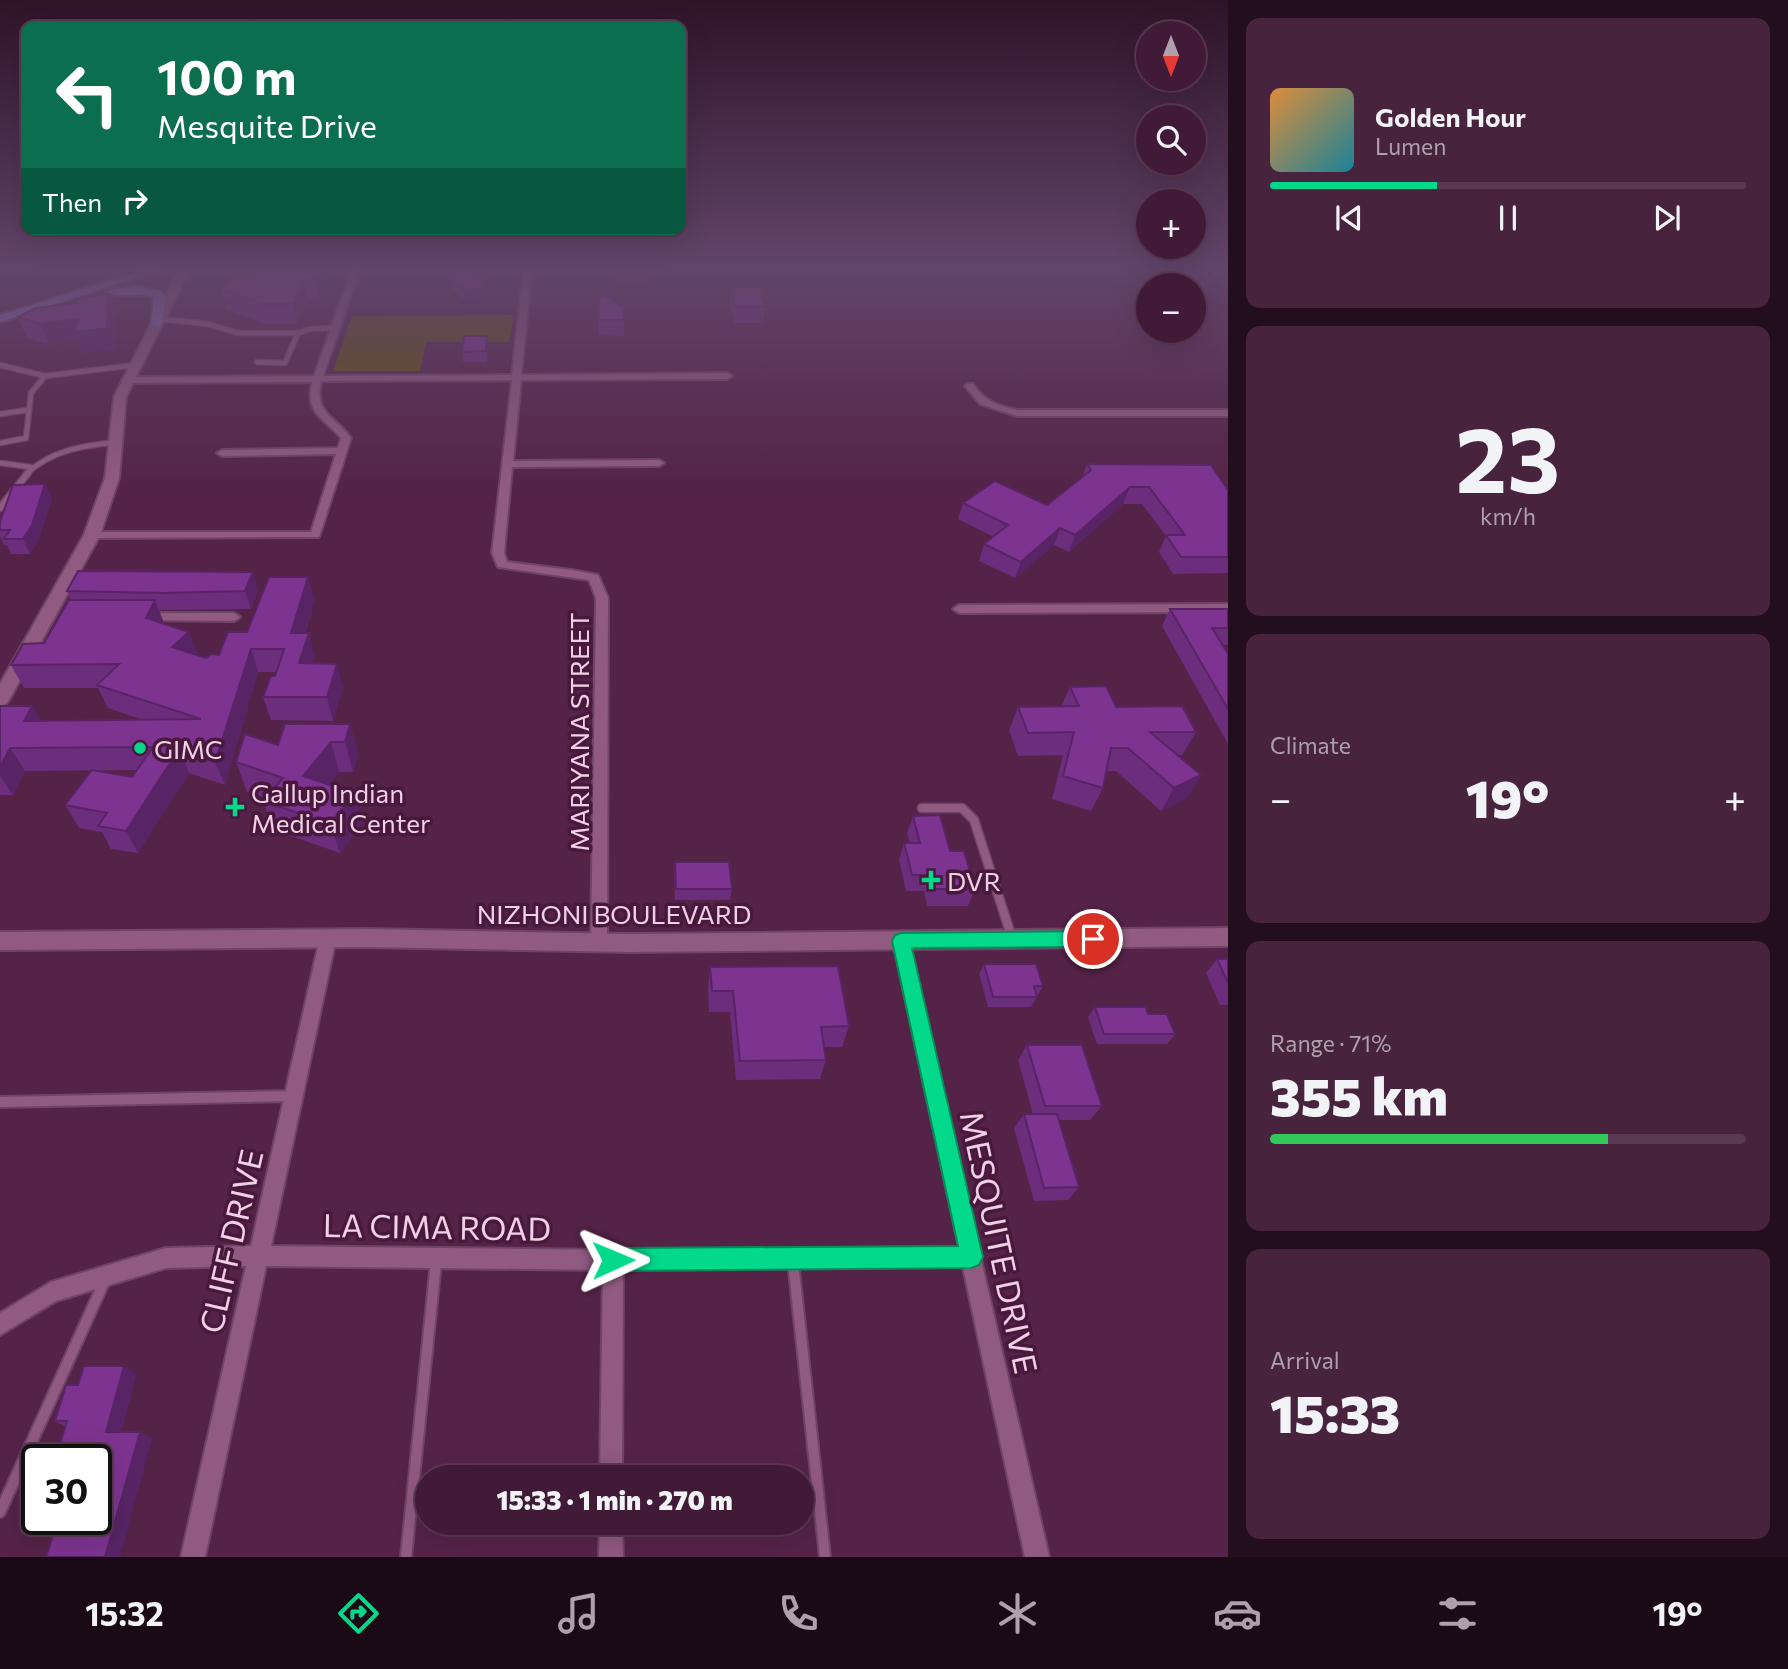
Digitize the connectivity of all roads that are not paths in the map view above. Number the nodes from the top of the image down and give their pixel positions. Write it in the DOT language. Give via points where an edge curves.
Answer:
graph roads {
  1 [pos="148,342"];
  2 [pos="294,342"];
  3 [pos="330,342"];
  4 [pos="520,342"];
  5 [pos="257,362"];
  6 [pos="0,365"];
  7 [pos="135,365"];
  8 [pos="45,376"];
  9 [pos="727,376"];
  10 [pos="516,378"];
  11 [pos="317,379"];
  12 [pos="127,380"];
  13 [pos="970,386"];
  14 [pos="28,410"];
  15 [pos="1228,413"];
  16 [pos="0,414"];
  17 [pos="116,442"];
  18 [pos="0,443"];
  19 [pos="342,451"];
  20 [pos="222,453"];
  21 [pos="0,463"];
  22 [pos="659,463"];
  23 [pos="509,464"];
  24 [pos="30,467"];
  25 [pos="0,508"];
  26 [pos="92,535"];
  27 [pos="1228,608"];
  28 [pos="959,609"];
  29 [pos="126,617"];
  30 [pos="234,617"];
  31 [pos="0,700"];
  32 [pos="922,808"];
  33 [pos="1228,937"];
  34 [pos="328,938"];
  35 [pos="1013,940"];
  36 [pos="0,941"];
  37 [pos="901,941"];
  38 [pos="599,943"];
  39 [pos="295,1096"];
  40 [pos="0,1102"];
  41 [pos="259,1256"];
  42 [pos="971,1257"];
  43 [pos="437,1258"];
  44 [pos="792,1258"];
  45 [pos="613,1260"];
  46 [pos="107,1274"];
  47 [pos="0,1325"];
  48 [pos="611,1465"];
  49 [pos="0,1512"];
  50 [pos="611,1535"];
  51 [pos="193,1557"];
  52 [pos="406,1557"];
  53 [pos="611,1557"];
  54 [pos="825,1557"];
  55 [pos="1037,1557"];
  1 -- 7 [label="main road"];
  2 -- 5 [label="lane" via="285,363"];
  3 -- 11 [label="street"];
  4 -- 10 [label="street, MARIYANA STREET"];
  6 -- 8 [label="lane"];
  7 -- 8 [label="lane"];
  7 -- 12 [label="main road"];
  8 -- 14 [label="lane" via="31,393"];
  9 -- 10 [label="street"];
  10 -- 11 [label="street"];
  10 -- 23 [label="street, MARIYANA STREET"];
  11 -- 12 [label="street"];
  11 -- 19 [label="street" via="313,399 318,411 346,438"];
  12 -- 17 [label="main road" via="120,397"];
  13 -- 15 [label="street" via="986,404 1017,413"];
  14 -- 16 [label="lane"];
  14 -- 18 [label="lane" via="26,438"];
  17 -- 24 [label="lane" via="65,449"];
  17 -- 26 [label="main road" via="112,478"];
  19 -- 20 [label="street"];
  19 -- 26 [label="street" via="315,535"];
  21 -- 24 [label="lane"];
  22 -- 23 [label="street"];
  23 -- 38 [label="street, MARIYANA STREET" via="498,553 502,565 530,571 572,571 594,578 601,598"];
  24 -- 25 [label="lane"];
  26 -- 31 [label="main road" via="52,617"];
  27 -- 28 [label="street"];
  29 -- 30 [label="street"];
  32 -- 35 [label="lane" via="962,808 974,820"];
  33 -- 35 [label="main road, NIZHONI BOULEVARD"];
  34 -- 36 [label="main road, NIZHONI BOULEVARD"];
  34 -- 38 [label="main road, NIZHONI BOULEVARD"];
  34 -- 39 [label="street, CLIFF DRIVE"];
  35 -- 37 [label="main road, NIZHONI BOULEVARD"];
  37 -- 38 [label="main road, NIZHONI BOULEVARD"];
  37 -- 42 [label="street, MESQUITE DRIVE"];
  39 -- 40 [label="lane"];
  39 -- 41 [label="street, CLIFF DRIVE"];
  41 -- 43 [label="street, LA CIMA ROAD"];
  41 -- 46 [label="street, LA CIMA ROAD" via="166,1258"];
  41 -- 51 [label="street, CLIFF DRIVE"];
  42 -- 44 [label="street, LA CIMA ROAD"];
  42 -- 55 [label="street, MESQUITE DRIVE"];
  43 -- 45 [label="street, LA CIMA ROAD"];
  43 -- 52 [label="lane"];
  44 -- 45 [label="street, LA CIMA ROAD"];
  44 -- 54 [label="lane"];
  45 -- 48 [label="street"];
  46 -- 47 [label="street, LA CIMA ROAD" via="51,1292"];
  46 -- 49 [label="lane"];
  50 -- 53 [label="street"];
}
